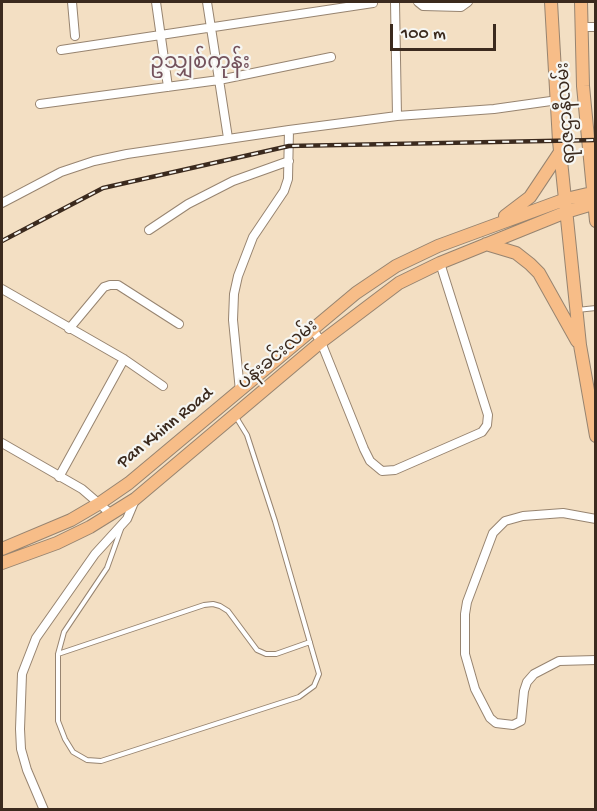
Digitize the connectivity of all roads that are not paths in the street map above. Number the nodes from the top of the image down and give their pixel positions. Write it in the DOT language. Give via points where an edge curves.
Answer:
graph roads {
  1 [pos="72,2"];
  2 [pos="156,2"];
  3 [pos="207,2"];
  4 [pos="395,2"];
  5 [pos="418,2"];
  6 [pos="468,2"];
  7 [pos="551,2"];
  8 [pos="581,2"];
  9 [pos="373,3"];
  10 [pos="209,27"];
  11 [pos="581,27"];
  12 [pos="596,27"];
  13 [pos="75,36"];
  14 [pos="161,36"];
  15 [pos="61,50"];
  16 [pos="331,57"];
  17 [pos="219,80"];
  18 [pos="168,87"];
  19 [pos="558,100"];
  20 [pos="40,104"];
  21 [pos="397,116"];
  22 [pos="289,130"];
  23 [pos="228,138"];
  24 [pos="592,149"];
  25 [pos="560,152"];
  26 [pos="289,161"];
  27 [pos="594,198"];
  28 [pos="2,203"];
  29 [pos="566,205"];
  30 [pos="596,221"];
  31 [pos="149,230"];
  32 [pos="483,230"];
  33 [pos="486,244"];
  34 [pos="440,263"];
  35 [pos="2,289"];
  36 [pos="596,308"];
  37 [pos="577,310"];
  38 [pos="179,324"];
  39 [pos="312,328"];
  40 [pos="69,329"];
  41 [pos="321,342"];
  42 [pos="580,345"];
  43 [pos="124,359"];
  44 [pos="163,386"];
  45 [pos="240,391"];
  46 [pos="236,416"];
  47 [pos="596,436"];
  48 [pos="2,443"];
  49 [pos="58,477"];
  50 [pos="135,500"];
  51 [pos="100,503"];
  52 [pos="111,514"];
  53 [pos="596,519"];
  54 [pos="122,525"];
  55 [pos="2,549"];
  56 [pos="2,563"];
  57 [pos="310,642"];
  58 [pos="58,654"];
  59 [pos="596,660"];
  60 [pos="44,810"];
  1 -- 13 [label="street"];
  2 -- 14 [label="street"];
  3 -- 10 [label="street"];
  4 -- 21 [label="street"];
  5 -- 6 [label="street" via="423,6 461,7"];
  7 -- 19 [label="main road"];
  8 -- 11 [label="main road, ရာဇဌာနီလမ်း"];
  9 -- 10 [label="street"];
  10 -- 14 [label="street"];
  10 -- 17 [label="street"];
  11 -- 12 [label="street"];
  11 -- 24 [label="main road, ရာဇဌာနီလမ်း" via="583,86"];
  14 -- 15 [label="street"];
  14 -- 18 [label="street"];
  16 -- 17 [label="street"];
  17 -- 18 [label="street"];
  17 -- 23 [label="street"];
  18 -- 20 [label="street"];
  19 -- 21 [label="street"];
  19 -- 25 [label="main road"];
  21 -- 22 [label="street"];
  22 -- 23 [label="street"];
  22 -- 26 [label="street"];
  23 -- 28 [label="street" via="94,161 61,172"];
  24 -- 27 [label="main road, ရာဇဌာနီလမ်း"];
  25 -- 29 [label="main road"];
  25 -- 32 [label="main road" via="530,197"];
  26 -- 31 [label="street" via="233,181"];
  26 -- 45 [label="street" via="284,191 253,237 236,285 233,321"];
  27 -- 29 [label="main road, Pan Khinn Road"];
  27 -- 30 [label="main road, ရာဇဌာနီလမ်း"];
  29 -- 32 [label="main road, Pan Khinn Road"];
  29 -- 33 [label="main road, ပန်းခင်းလမ်း"];
  29 -- 37 [label="main road"];
  32 -- 39 [label="main road, Pan Khinn Road" via="396,266"];
  33 -- 34 [label="main road, ပန်းခင်းလမ်း"];
  33 -- 42 [label="main road" via="516,253 539,273"];
  34 -- 41 [label="main road, ပန်းခင်းလမ်း" via="399,283"];
  34 -- 41 [label="street" via="488,415 482,432 395,470 382,471 364,449"];
  35 -- 40 [label="street"];
  36 -- 37 [label="lane"];
  37 -- 42 [label="main road"];
  38 -- 40 [label="street" via="118,285 110,285 104,287"];
  39 -- 41 [label="street"];
  39 -- 45 [label="main road, Pan Khinn Road"];
  40 -- 43 [label="street"];
  41 -- 46 [label="main road, ပန်းခင်းလမ်း"];
  42 -- 47 [label="main road"];
  43 -- 44 [label="street"];
  43 -- 49 [label="street"];
  45 -- 51 [label="main road, Pan Khinn Road"];
  46 -- 50 [label="main road, ပန်းခင်းလမ်း"];
  46 -- 57 [label="lane" via="247,435"];
  48 -- 49 [label="street"];
  49 -- 51 [label="street"];
  50 -- 52 [label="main road, ပန်းခင်းလမ်း"];
  50 -- 54 [label="street"];
  51 -- 52 [label="street"];
  51 -- 55 [label="main road, Pan Khinn Road"];
  52 -- 56 [label="main road, ပန်းခင်းလမ်း" via="57,543"];
  53 -- 59 [label="street" via="563,513 523,516 505,521 492,533 467,602 465,654 475,689 490,718 504,725 523,719 524,691 534,674 559,661"];
  54 -- 58 [label="lane" via="107,568 64,632"];
  54 -- 60 [label="street" via="94,554 36,638 22,674 21,749"];
  57 -- 58 [label="lane" via="266,654 257,650 228,611 213,604"];
  57 -- 58 [label="lane" via="319,675 308,692 101,761 87,760 73,752 65,739 58,721"];
}
